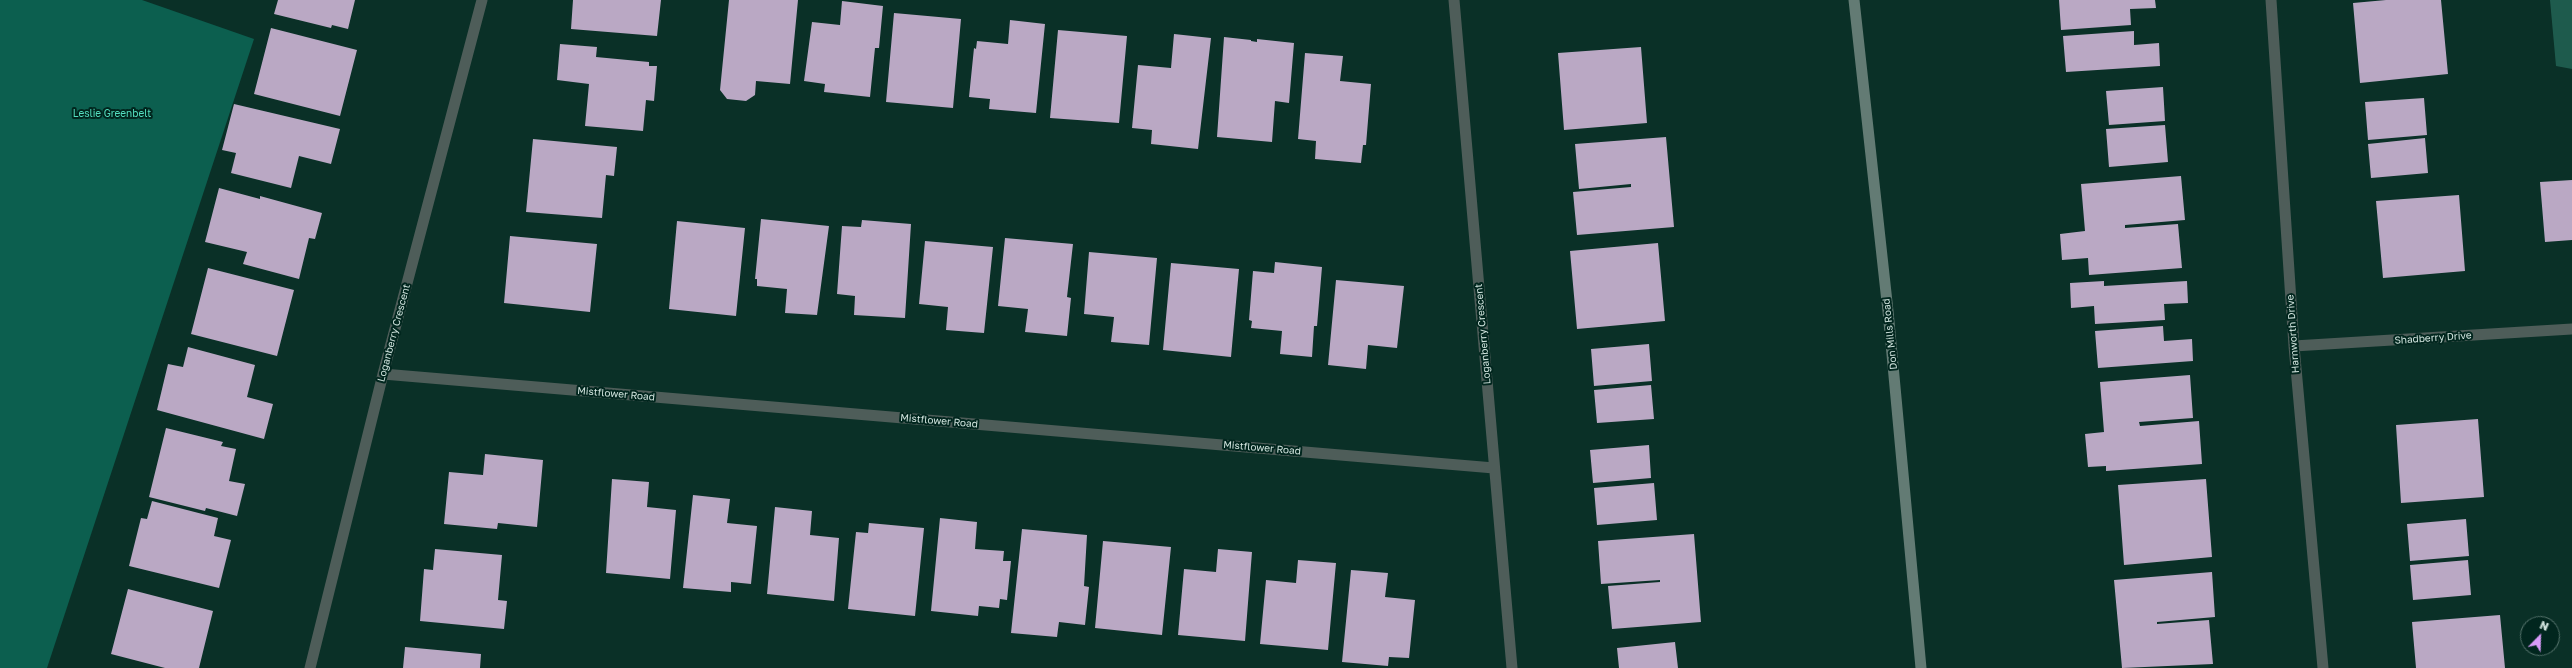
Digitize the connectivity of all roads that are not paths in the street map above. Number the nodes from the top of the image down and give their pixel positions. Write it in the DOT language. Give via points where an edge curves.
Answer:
graph roads {
  1 [pos="482,0"];
  2 [pos="1454,0"];
  3 [pos="1854,0"];
  4 [pos="2271,0"];
  5 [pos="2572,329"];
  6 [pos="2294,346"];
  7 [pos="383,374"];
  8 [pos="1494,468"];
  9 [pos="310,668"];
  10 [pos="1512,668"];
  11 [pos="1921,668"];
  12 [pos="2323,668"];
  1 -- 7 [label="street, Loganberry Crescent"];
  2 -- 8 [label="street, Loganberry Crescent"];
  3 -- 11 [label="main road, Don Mills Road" via="1888,311"];
  4 -- 6 [label="street, Harnworth Drive"];
  5 -- 6 [label="street, Shadberry Drive"];
  6 -- 12 [label="street, Harnworth Drive"];
  7 -- 8 [label="street, Mistflower Road"];
  7 -- 9 [label="street, Loganberry Crescent"];
  8 -- 10 [label="street, Loganberry Crescent"];
}
